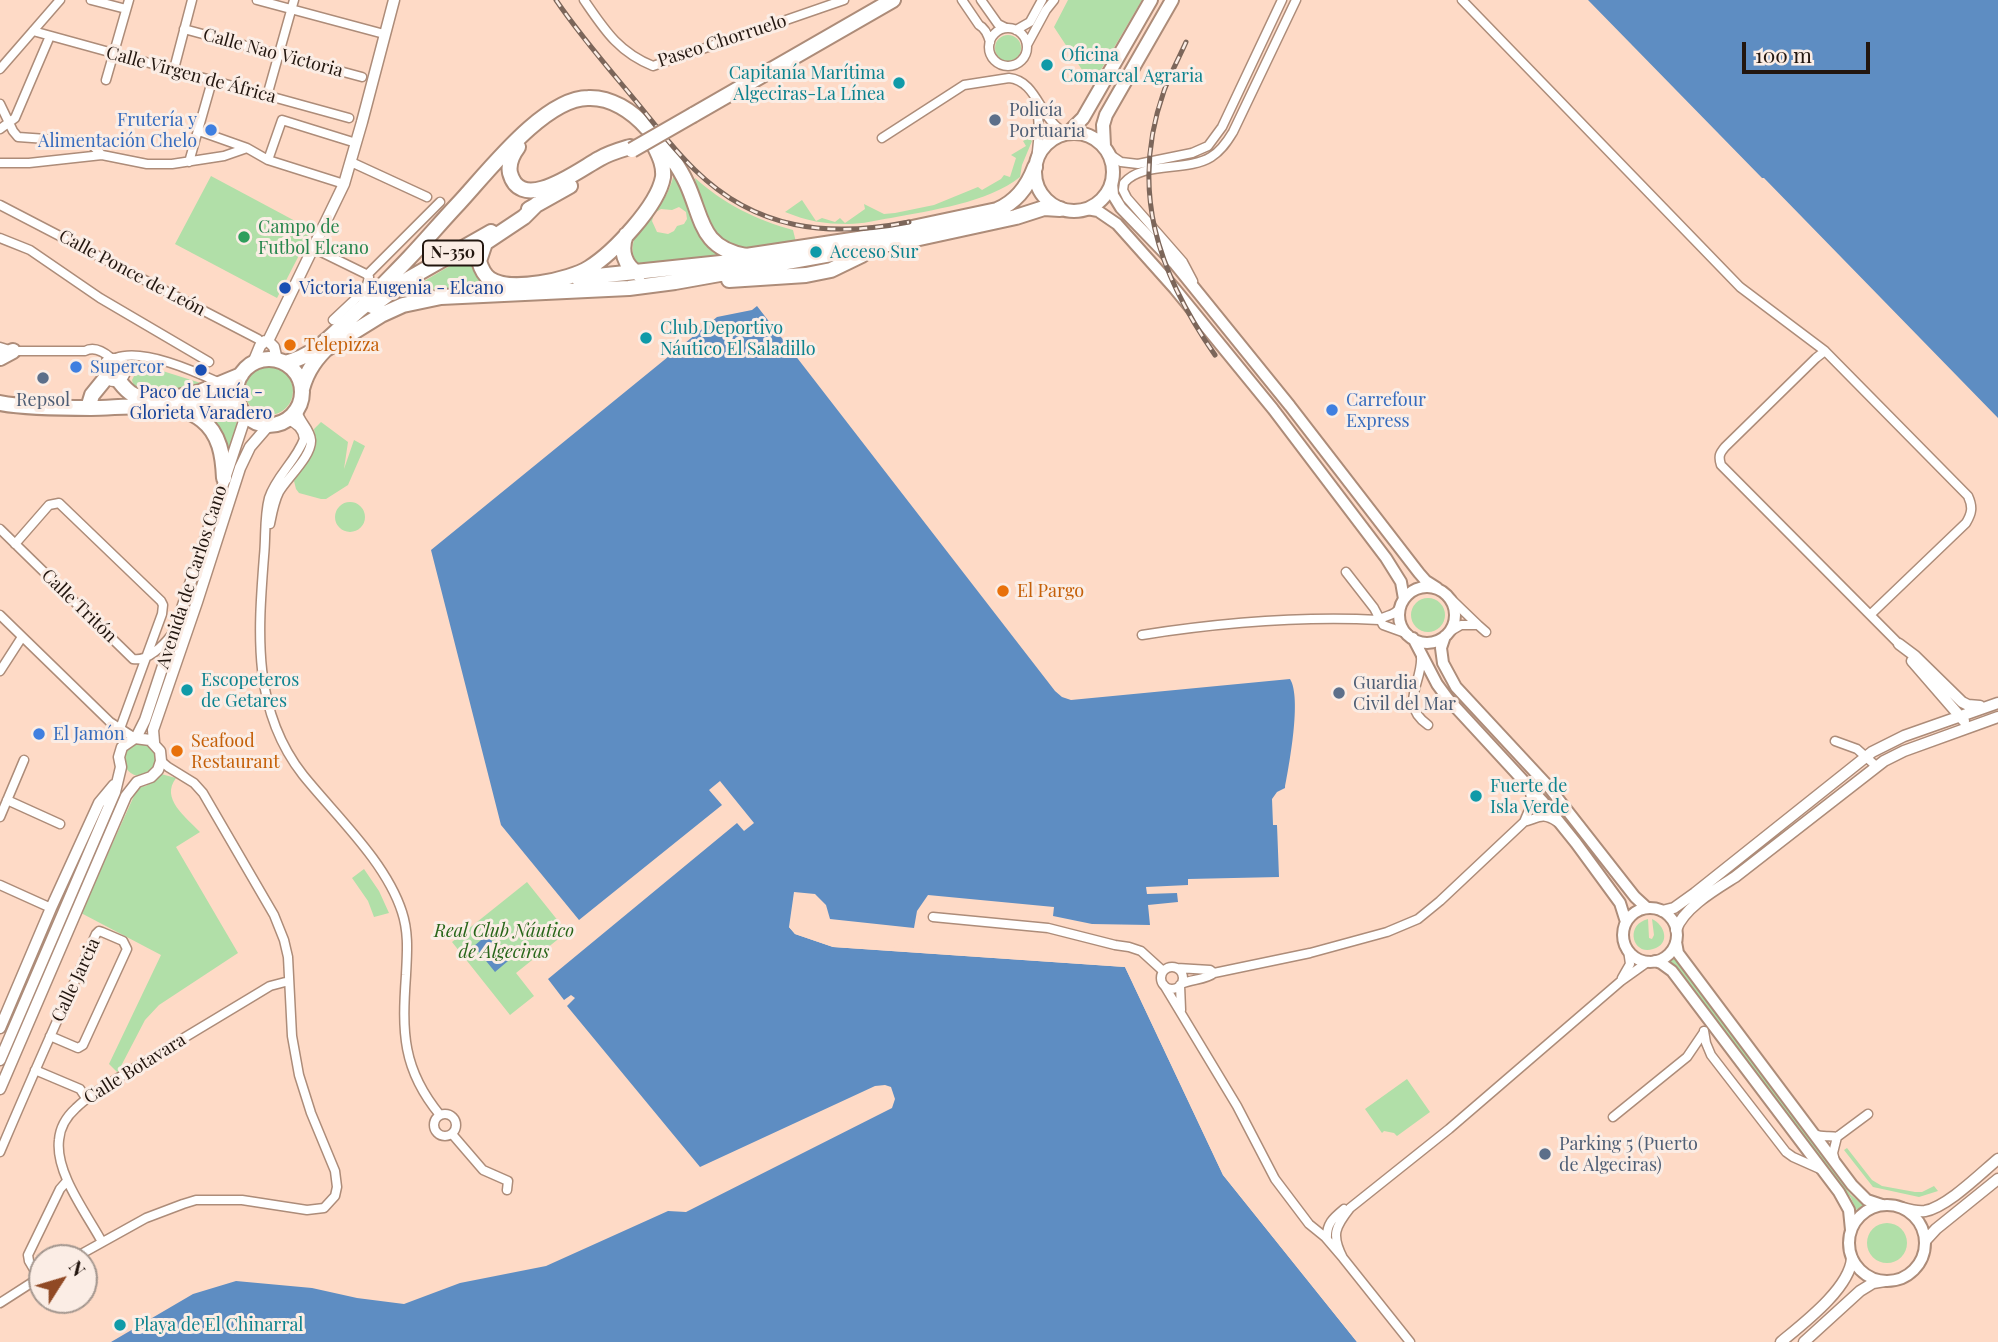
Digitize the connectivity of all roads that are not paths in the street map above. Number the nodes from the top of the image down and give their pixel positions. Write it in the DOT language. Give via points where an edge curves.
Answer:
graph roads {
  1 [pos="60,0"];
  2 [pos="91,0"];
  3 [pos="192,0"];
  4 [pos="257,0"];
  5 [pos="294,0"];
  6 [pos="394,0"];
  7 [pos="584,0"];
  8 [pos="844,0"];
  9 [pos="893,0"];
  10 [pos="962,0"];
  11 [pos="981,0"];
  12 [pos="1042,0"];
  13 [pos="1054,0"];
  14 [pos="1151,0"];
  15 [pos="1172,0"];
  16 [pos="1282,0"];
  17 [pos="1296,0"];
  18 [pos="1462,0"];
  19 [pos="875,4"];
  20 [pos="127,5"];
  21 [pos="291,9"];
  22 [pos="1006,28"];
  23 [pos="184,29"];
  24 [pos="1016,30"];
  25 [pos="33,31"];
  26 [pos="384,34"];
  27 [pos="50,36"];
  28 [pos="990,42"];
  29 [pos="1027,45"];
  30 [pos="114,53"];
  31 [pos="278,53"];
  32 [pos="0,69"];
  33 [pos="174,69"];
  34 [pos="362,77"];
  35 [pos="106,80"];
  36 [pos="212,81"];
  37 [pos="267,96"];
  38 [pos="0,104"];
  39 [pos="1040,108"];
  40 [pos="692,113"];
  41 [pos="349,118"];
  42 [pos="9,124"];
  43 [pos="0,129"];
  44 [pos="200,131"];
  45 [pos="1067,133"];
  46 [pos="882,138"];
  47 [pos="356,143"];
  48 [pos="247,148"];
  49 [pos="631,148"];
  50 [pos="1106,150"];
  51 [pos="102,155"];
  52 [pos="268,160"];
  53 [pos="189,162"];
  54 [pos="351,162"];
  55 [pos="0,163"];
  56 [pos="1035,164"];
  57 [pos="1112,183"];
  58 [pos="344,184"];
  59 [pos="427,197"];
  60 [pos="439,202"];
  61 [pos="537,204"];
  62 [pos="0,205"];
  63 [pos="1060,209"];
  64 [pos="1087,209"];
  65 [pos="629,231"];
  66 [pos="0,238"];
  67 [pos="879,246"];
  68 [pos="313,248"];
  69 [pos="746,256"];
  70 [pos="801,260"];
  71 [pos="635,272"];
  72 [pos="726,273"];
  73 [pos="368,275"];
  74 [pos="784,278"];
  75 [pos="551,281"];
  76 [pos="675,282"];
  77 [pos="1201,296"];
  78 [pos="365,304"];
  79 [pos="333,320"];
  80 [pos="265,342"];
  81 [pos="326,349"];
  82 [pos="85,351"];
  83 [pos="1825,351"];
  84 [pos="4,352"];
  85 [pos="113,358"];
  86 [pos="209,362"];
  87 [pos="281,362"];
  88 [pos="253,363"];
  89 [pos="109,375"];
  90 [pos="241,375"];
  91 [pos="222,384"];
  92 [pos="302,389"];
  93 [pos="0,403"];
  94 [pos="161,404"];
  95 [pos="89,408"];
  96 [pos="242,410"];
  97 [pos="292,415"];
  98 [pos="269,425"];
  99 [pos="224,478"];
  100 [pos="0,529"];
  101 [pos="15,544"];
  102 [pos="1346,572"];
  103 [pos="1437,589"];
  104 [pos="1451,599"];
  105 [pos="1402,603"];
  106 [pos="1871,614"];
  107 [pos="0,615"];
  108 [pos="1379,620"];
  109 [pos="1478,625"];
  110 [pos="177,627"];
  111 [pos="1486,632"];
  112 [pos="1447,634"];
  113 [pos="1142,635"];
  114 [pos="1410,636"];
  115 [pos="22,637"];
  116 [pos="1899,644"];
  117 [pos="1421,654"];
  118 [pos="145,658"];
  119 [pos="0,671"];
  120 [pos="1941,687"];
  121 [pos="1995,704"];
  122 [pos="1998,717"];
  123 [pos="1947,721"];
  124 [pos="1967,721"];
  125 [pos="1428,725"];
  126 [pos="119,731"];
  127 [pos="135,738"];
  128 [pos="1835,741"];
  129 [pos="154,742"];
  130 [pos="122,747"];
  131 [pos="1867,756"];
  132 [pos="24,760"];
  133 [pos="161,761"];
  134 [pos="1876,766"];
  135 [pos="121,767"];
  136 [pos="156,773"];
  137 [pos="179,774"];
  138 [pos="141,780"];
  139 [pos="117,782"];
  140 [pos="1529,786"];
  141 [pos="7,800"];
  142 [pos="0,817"];
  143 [pos="1524,822"];
  144 [pos="1560,823"];
  145 [pos="61,824"];
  146 [pos="0,886"];
  147 [pos="51,908"];
  148 [pos="1647,908"];
  149 [pos="1662,911"];
  150 [pos="933,916"];
  151 [pos="1626,922"];
  152 [pos="1676,936"];
  153 [pos="1628,950"];
  154 [pos="1652,961"];
  155 [pos="1177,968"];
  156 [pos="1163,971"];
  157 [pos="1214,973"];
  158 [pos="289,981"];
  159 [pos="1621,981"];
  160 [pos="1164,985"];
  161 [pos="1181,985"];
  162 [pos="1181,1010"];
  163 [pos="1702,1012"];
  164 [pos="0,1028"];
  165 [pos="1704,1031"];
  166 [pos="50,1036"];
  167 [pos="1726,1042"];
  168 [pos="1706,1043"];
  169 [pos="1696,1046"];
  170 [pos="0,1060"];
  171 [pos="35,1070"];
  172 [pos="0,1089"];
  173 [pos="86,1098"];
  174 [pos="1868,1114"];
  175 [pos="439,1115"];
  176 [pos="1613,1117"];
  177 [pos="452,1134"];
  178 [pos="1814,1134"];
  179 [pos="1837,1138"];
  180 [pos="0,1152"];
  181 [pos="1998,1160"];
  182 [pos="1835,1161"];
  183 [pos="1829,1178"];
  184 [pos="1998,1179"];
  185 [pos="67,1181"];
  186 [pos="507,1190"];
  187 [pos="1882,1205"];
  188 [pos="1296,1207"];
  189 [pos="1350,1208"];
  190 [pos="1903,1208"];
  191 [pos="1331,1220"];
  192 [pos="1851,1230"];
  193 [pos="1326,1239"];
  194 [pos="1925,1241"];
  195 [pos="102,1242"];
  196 [pos="33,1244"];
  197 [pos="98,1244"];
  198 [pos="1343,1258"];
  199 [pos="1852,1258"];
  200 [pos="1885,1281"];
  201 [pos="28,1285"];
  202 [pos="0,1303"];
  203 [pos="1410,1342"];
  204 [pos="1781,1342"];
  205 [pos="1804,1342"];
  1 -- 25 [label="street"];
  2 -- 20 [label="street"];
  3 -- 23 [label="street"];
  4 -- 21 [label="street"];
  5 -- 21 [label="street"];
  6 -- 26 [label="street"];
  7 -- 8 [label="street, Paseo Chorruelo" via="621,48 653,66"];
  9 -- 40 [label="highway, N-350"];
  10 -- 28 [label="street"];
  11 -- 22 [label="street"];
  12 -- 24 [label="street" via="1030,22"];
  13 -- 29 [label="street"];
  14 -- 45 [label="main road" via="1083,118"];
  15 -- 50 [label="main road" via="1106,116"];
  16 -- 50 [label="street" via="1222,127 1208,146 1138,164 1121,162"];
  17 -- 77 [label="street" via="1233,132 1219,151 1201,161 1133,175 1124,183 1124,194 1184,262"];
  18 -- 83 [label="street" via="1740,287"];
  19 -- 40 [label="highway, N-350"];
  20 -- 30 [label="street"];
  21 -- 26 [label="street"];
  21 -- 31 [label="street"];
  22 -- 24 [label="street"];
  22 -- 28 [label="street"];
  23 -- 31 [label="street, Calle Nao Victoria"];
  23 -- 33 [label="street"];
  24 -- 29 [label="street"];
  25 -- 27 [label="street, Calle Virgen de África"];
  25 -- 32 [label="street"];
  26 -- 47 [label="street"];
  27 -- 30 [label="street, Calle Virgen de África"];
  27 -- 42 [label="street"];
  28 -- 29 [label="street" via="993,58 1005,66 1019,63"];
  30 -- 33 [label="street, Calle Virgen de África"];
  30 -- 35 [label="street"];
  31 -- 34 [label="street, Calle Nao Victoria"];
  31 -- 37 [label="street"];
  33 -- 36 [label="street, Calle Virgen de África"];
  36 -- 37 [label="street, Calle Virgen de África"];
  36 -- 44 [label="street"];
  37 -- 41 [label="street, Calle Virgen de África"];
  38 -- 42 [label="street"];
  39 -- 45 [label="street" via="1057,129"];
  39 -- 46 [label="street" via="1031,91 1016,78 971,83"];
  39 -- 56 [label="street"];
  40 -- 49 [label="highway, N-350, bridge"];
  42 -- 43 [label="street"];
  42 -- 51 [label="street" via="18,137 89,142"];
  44 -- 48 [label="street"];
  44 -- 53 [label="street"];
  45 -- 50 [label="main road" via="1083,133"];
  45 -- 56 [label="main road" via="1047,143"];
  47 -- 52 [label="street" via="282,120"];
  47 -- 54 [label="street"];
  48 -- 52 [label="street"];
  48 -- 53 [label="street"];
  49 -- 61 [label="highway, N-350"];
  49 -- 65 [label="highway" via="602,157 535,191 519,186 509,169 516,149 568,109 595,104 624,114 656,147 663,176 658,194"];
  49 -- 78 [label="highway, N-350"];
  50 -- 57 [label="main road" via="1113,168"];
  51 -- 53 [label="street" via="147,164"];
  51 -- 55 [label="street"];
  52 -- 58 [label="street"];
  54 -- 58 [label="street"];
  54 -- 59 [label="street"];
  56 -- 63 [label="main road" via="1039,190"];
  56 -- 69 [label="highway" via="1024,188 996,210 865,238"];
  57 -- 64 [label="main road" via="1100,202"];
  57 -- 77 [label="main road" via="1121,208"];
  58 -- 68 [label="street"];
  60 -- 73 [label="street"];
  61 -- 75 [label="highway" via="485,243 479,261 493,282"];
  61 -- 81 [label="highway, N-350" via="410,278"];
  62 -- 80 [label="street, Calle Ponce de León"];
  63 -- 64 [label="main road"];
  63 -- 67 [label="highway" via="1044,208"];
  64 -- 105 [label="main road" via="1107,216 1129,236 1265,399 1386,558 1401,582"];
  65 -- 71 [label="highway" via="624,251"];
  65 -- 75 [label="highway" via="589,269"];
  66 -- 86 [label="street, Calle Ponce de León" via="30,250 100,298"];
  67 -- 70 [label="highway"];
  67 -- 74 [label="highway" via="831,270"];
  68 -- 73 [label="street"];
  68 -- 80 [label="street"];
  69 -- 71 [label="highway" via="738,261"];
  69 -- 78 [label="highway" via="726,252 710,239 681,172 642,121 622,106 586,97 552,111 520,136"];
  70 -- 72 [label="highway"];
  70 -- 74 [label="highway"];
  71 -- 72 [label="highway" via="661,280"];
  71 -- 75 [label="highway"];
  72 -- 76 [label="highway"];
  73 -- 79 [label="street" via="366,289"];
  74 -- 76 [label="highway"];
  76 -- 81 [label="highway" via="430,299 381,315"];
  77 -- 103 [label="main road" via="1419,573"];
  78 -- 87 [label="highway, N-350" via="312,353"];
  80 -- 87 [label="street" via="274,347"];
  80 -- 88 [label="street"];
  81 -- 92 [label="highway, N-350" via="309,370"];
  82 -- 84 [label="street"];
  82 -- 85 [label="street" via="95,349"];
  82 -- 89 [label="street"];
  83 -- 106 [label="street" via="1968,496 1972,506 1966,523"];
  83 -- 106 [label="street" via="1719,453 1719,459"];
  85 -- 89 [label="street"];
  85 -- 89 [label="street" via="122,362 125,376"];
  85 -- 91 [label="street" via="133,355 157,360"];
  87 -- 88 [label="highway, N-350" via="264,359"];
  87 -- 92 [label="highway" via="298,377"];
  88 -- 90 [label="highway"];
  89 -- 94 [label="highway" via="136,397 159,397"];
  89 -- 95 [label="highway" via="92,395"];
  90 -- 91 [label="highway"];
  90 -- 96 [label="highway" via="236,389"];
  91 -- 94 [label="highway"];
  92 -- 97 [label="highway, N-350" via="300,404"];
  93 -- 95 [label="highway"];
  94 -- 95 [label="highway"];
  94 -- 96 [label="highway" via="223,401"];
  94 -- 99 [label="highway" via="192,414 208,425 220,446"];
  96 -- 98 [label="highway" via="257,423"];
  96 -- 99 [label="street, Avenida de Carlos Cano"];
  97 -- 98 [label="highway"];
  97 -- 175 [label="street" via="304,439 267,509 260,618 262,678 273,721 302,773 394,892 406,933 403,1024 408,1056 424,1094"];
  98 -- 129 [label="street, Avenida de Carlos Cano" via="250,447 235,479 153,730"];
  99 -- 110 [label="street, Avenida de Carlos Cano"];
  100 -- 101 [label="street, Calle Tritón"];
  101 -- 118 [label="street, Calle Tritón" via="133,659"];
  101 -- 118 [label="street" via="49,505 62,504 161,601 162,614"];
  102 -- 108 [label="street"];
  103 -- 104 [label="main road"];
  103 -- 105 [label="main road" via="1420,588"];
  104 -- 109 [label="street"];
  104 -- 112 [label="main road" via="1455,616"];
  105 -- 108 [label="street" via="1392,615"];
  105 -- 114 [label="main road" via="1401,625"];
  106 -- 116 [label="street"];
  107 -- 115 [label="street"];
  108 -- 113 [label="street" via="1326,618"];
  108 -- 114 [label="street"];
  109 -- 111 [label="street"];
  109 -- 112 [label="street" via="1461,625"];
  110 -- 118 [label="street"];
  110 -- 127 [label="street, Avenida de Carlos Cano"];
  112 -- 114 [label="main road" via="1429,642"];
  112 -- 148 [label="main road" via="1441,648 1443,663 1456,687 1548,786"];
  114 -- 117 [label="main road"];
  115 -- 119 [label="street"];
  115 -- 126 [label="street"];
  116 -- 120 [label="street"];
  117 -- 125 [label="street" via="1420,673 1413,687 1414,707"];
  117 -- 140 [label="main road" via="1448,699"];
  118 -- 126 [label="street"];
  120 -- 121 [label="street" via="1968,705"];
  120 -- 123 [label="street"];
  120 -- 124 [label="street" via="1963,707"];
  121 -- 124 [label="street"];
  122 -- 124 [label="street"];
  123 -- 124 [label="street"];
  123 -- 131 [label="street"];
  124 -- 134 [label="street"];
  126 -- 127 [label="street"];
  126 -- 130 [label="street"];
  127 -- 129 [label="street"];
  127 -- 130 [label="street"];
  128 -- 131 [label="street"];
  129 -- 133 [label="street"];
  130 -- 135 [label="street"];
  131 -- 134 [label="street"];
  131 -- 149 [label="street" via="1674,908"];
  132 -- 141 [label="street"];
  133 -- 136 [label="street"];
  133 -- 137 [label="street"];
  134 -- 152 [label="street" via="1682,916"];
  135 -- 138 [label="street"];
  135 -- 139 [label="street"];
  136 -- 137 [label="street"];
  136 -- 138 [label="street"];
  137 -- 158 [label="street" via="203,793 274,915 288,957"];
  138 -- 172 [label="street" via="126,796"];
  139 -- 147 [label="street" via="99,803"];
  139 -- 170 [label="street"];
  140 -- 143 [label="street" via="1532,803"];
  140 -- 144 [label="main road"];
  141 -- 142 [label="street"];
  141 -- 145 [label="street"];
  143 -- 144 [label="street" via="1546,816"];
  143 -- 157 [label="street" via="1409,924 1310,953"];
  144 -- 151 [label="main road" via="1614,893"];
  146 -- 147 [label="street"];
  147 -- 164 [label="street"];
  148 -- 149 [label="main road"];
  148 -- 151 [label="main road"];
  149 -- 152 [label="main road" via="1671,919"];
  150 -- 156 [label="street" via="1048,928 1141,951"];
  151 -- 153 [label="main road" via="1623,933"];
  152 -- 154 [label="main road" via="1665,956"];
  152 -- 178 [label="main road" via="1678,953"];
  153 -- 154 [label="main road" via="1637,958"];
  153 -- 159 [label="street" via="1630,964"];
  154 -- 159 [label="street"];
  154 -- 163 [label="main road" via="1672,971"];
  155 -- 156 [label="street"];
  155 -- 157 [label="street"];
  155 -- 161 [label="street" via="1183,977"];
  156 -- 160 [label="street"];
  157 -- 161 [label="street"];
  158 -- 173 [label="street, Calle Botavara" via="270,986"];
  158 -- 195 [label="street" via="299,1075 336,1178 330,1203 307,1210 242,1200 196,1200"];
  159 -- 189 [label="street"];
  160 -- 161 [label="street" via="1171,989"];
  160 -- 162 [label="street"];
  161 -- 162 [label="street"];
  162 -- 188 [label="street" via="1275,1179"];
  163 -- 165 [label="street"];
  163 -- 167 [label="main road"];
  165 -- 168 [label="street"];
  165 -- 169 [label="street"];
  166 -- 166 [label="street, Calle Jarcia" via="96,933 123,941 127,949 83,1045 78,1048"];
  166 -- 171 [label="street, Calle Jarcia"];
  167 -- 168 [label="street"];
  167 -- 183 [label="main road"];
  168 -- 169 [label="street"];
  168 -- 183 [label="street" via="1786,1152"];
  169 -- 176 [label="street"];
  171 -- 173 [label="street" via="80,1089"];
  171 -- 180 [label="street, Calle Jarcia"];
  173 -- 185 [label="street, Calle Botavara" via="68,1116 59,1138"];
  174 -- 179 [label="street"];
  175 -- 177 [label="street" via="436,1131"];
  175 -- 177 [label="street" via="448,1113 456,1120"];
  177 -- 186 [label="street" via="483,1170 508,1181"];
  178 -- 179 [label="street"];
  178 -- 182 [label="main road"];
  179 -- 182 [label="street"];
  181 -- 190 [label="street" via="1942,1204 1926,1211"];
  182 -- 187 [label="main road" via="1867,1200"];
  183 -- 192 [label="main road" via="1846,1203"];
  184 -- 194 [label="street"];
  185 -- 195 [label="street, Calle Botavara"];
  185 -- 196 [label="street"];
  187 -- 190 [label="main road"];
  187 -- 192 [label="main road" via="1863,1213"];
  188 -- 191 [label="street" via="1317,1223"];
  188 -- 193 [label="street"];
  189 -- 191 [label="street"];
  189 -- 198 [label="street" via="1336,1230"];
  190 -- 194 [label="main road" via="1919,1221"];
  191 -- 193 [label="street"];
  192 -- 199 [label="main road"];
  193 -- 198 [label="street"];
  194 -- 200 [label="main road" via="1916,1267 1899,1279"];
  195 -- 197 [label="street"];
  198 -- 203 [label="street"];
  199 -- 200 [label="main road" via="1865,1274"];
  199 -- 204 [label="street" via="1840,1288"];
  200 -- 205 [label="street" via="1860,1291"];
  201 -- 202 [label="street"];
}
